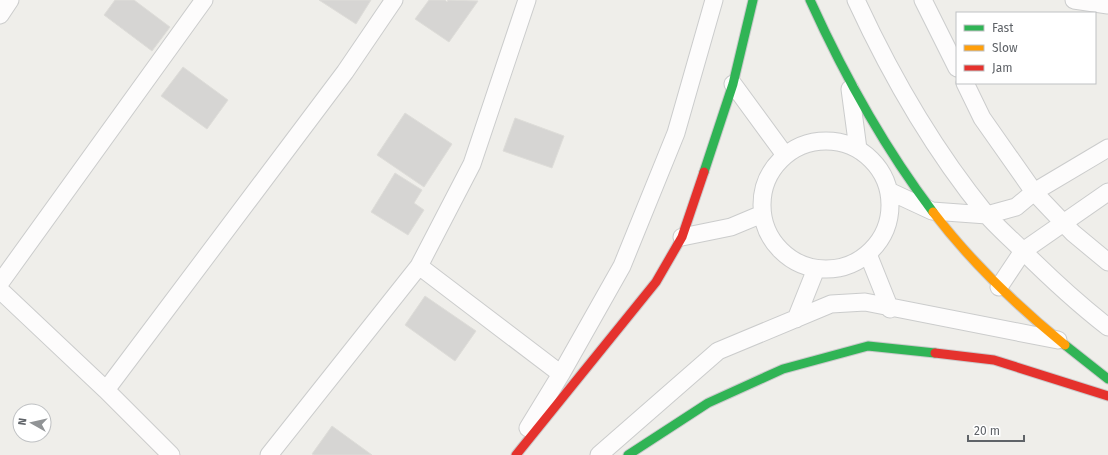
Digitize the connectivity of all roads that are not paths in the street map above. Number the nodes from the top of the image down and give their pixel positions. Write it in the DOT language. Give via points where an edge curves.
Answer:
graph roads {
  1 [pos="10,0"];
  2 [pos="204,0"];
  3 [pos="394,0"];
  4 [pos="527,0"];
  5 [pos="714,0"];
  6 [pos="754,0"];
  7 [pos="810,0"];
  8 [pos="856,0"];
  9 [pos="923,0"];
  10 [pos="1074,0"];
  11 [pos="1108,5"];
  12 [pos="0,15"];
  13 [pos="956,66"];
  14 [pos="733,84"];
  15 [pos="965,84"];
  16 [pos="850,85"];
  17 [pos="1108,148"];
  18 [pos="858,149"];
  19 [pos="785,155"];
  20 [pos="889,191"];
  21 [pos="1034,192"];
  22 [pos="1108,192"];
  23 [pos="932,211"];
  24 [pos="762,214"];
  25 [pos="987,215"];
  26 [pos="1064,223"];
  27 [pos="682,237"];
  28 [pos="1023,251"];
  29 [pos="868,254"];
  30 [pos="1108,262"];
  31 [pos="419,266"];
  32 [pos="816,269"];
  33 [pos="0,283"];
  34 [pos="999,287"];
  35 [pos="0,290"];
  36 [pos="890,309"];
  37 [pos="796,319"];
  38 [pos="1108,327"];
  39 [pos="1058,340"];
  40 [pos="561,374"];
  41 [pos="1108,379"];
  42 [pos="106,390"];
  43 [pos="1108,396"];
  44 [pos="171,455"];
  45 [pos="270,455"];
  46 [pos="511,455"];
  47 [pos="516,455"];
  48 [pos="598,455"];
  49 [pos="628,455"];
  1 -- 12 [label="street"];
  2 -- 33 [label="street"];
  3 -- 42 [label="street" via="345,72"];
  4 -- 31 [label="street" via="472,164"];
  5 -- 40 [label="street" via="676,133 628,252"];
  6 -- 14 [label="street"];
  7 -- 16 [label="street"];
  8 -- 25 [label="street" via="881,52 920,120"];
  9 -- 13 [label="street"];
  10 -- 11 [label="street"];
  14 -- 19 [label="street"];
  14 -- 27 [label="street"];
  15 -- 21 [label="street" via="982,118"];
  16 -- 18 [label="street"];
  16 -- 23 [label="street" via="878,135"];
  17 -- 21 [label="street"];
  18 -- 19 [label="street" via="846,143 820,140 795,148"];
  18 -- 20 [label="street" via="877,166"];
  19 -- 24 [label="street" via="775,164 764,187 761,200"];
  20 -- 23 [label="street"];
  20 -- 29 [label="street" via="889,219 877,244"];
  21 -- 25 [label="street" via="1016,207"];
  21 -- 26 [label="street"];
  22 -- 26 [label="street"];
  23 -- 25 [label="street"];
  23 -- 34 [label="street"];
  24 -- 27 [label="street" via="731,227"];
  24 -- 32 [label="street" via="771,240 780,251 790,260"];
  25 -- 28 [label="street"];
  26 -- 28 [label="street"];
  26 -- 30 [label="street"];
  27 -- 47 [label="street" via="656,282"];
  28 -- 34 [label="street"];
  28 -- 38 [label="street" via="1050,278"];
  29 -- 32 [label="street" via="843,267"];
  29 -- 36 [label="street"];
  31 -- 40 [label="street"];
  31 -- 45 [label="street"];
  32 -- 37 [label="street"];
  34 -- 39 [label="street"];
  35 -- 42 [label="street"];
  36 -- 37 [label="street" via="865,302 831,304"];
  36 -- 39 [label="street"];
  37 -- 48 [label="street" via="718,351"];
  39 -- 41 [label="street"];
  40 -- 46 [label="street"];
  42 -- 44 [label="street"];
  43 -- 49 [label="street" via="994,360 868,346 783,369 708,404"];
}
